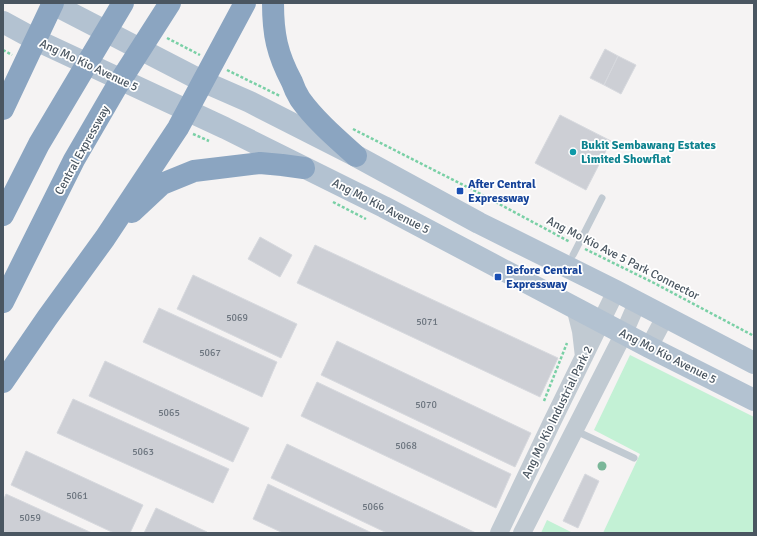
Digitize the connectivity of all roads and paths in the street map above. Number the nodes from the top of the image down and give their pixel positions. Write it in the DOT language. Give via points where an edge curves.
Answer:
graph roads {
  1 [pos="53,3"];
  2 [pos="123,3"];
  3 [pos="170,3"];
  4 [pos="245,3"];
  5 [pos="273,3"];
  6 [pos="3,22"];
  7 [pos="36,40"];
  8 [pos="212,62"];
  9 [pos="202,81"];
  10 [pos="300,98"];
  11 [pos="3,109"];
  12 [pos="187,111"];
  13 [pos="348,126"];
  14 [pos="356,156"];
  15 [pos="304,168"];
  16 [pos="602,198"];
  17 [pos="3,215"];
  18 [pos="105,238"];
  19 [pos="578,246"];
  20 [pos="573,255"];
  21 [pos="616,291"];
  22 [pos="3,302"];
  23 [pos="638,303"];
  24 [pos="575,307"];
  25 [pos="665,317"];
  26 [pos="601,322"];
  27 [pos="624,333"];
  28 [pos="754,336"];
  29 [pos="649,347"];
  30 [pos="584,357"];
  31 [pos="754,363"];
  32 [pos="3,382"];
  33 [pos="754,400"];
  34 [pos="573,430"];
  35 [pos="634,458"];
  36 [pos="500,533"];
  37 [pos="522,533"];
  1 -- 7 [label="highway"];
  1 -- 9 [label="main road"];
  2 -- 17 [label="highway" via="39,144"];
  3 -- 22 [label="highway, Central Expressway" via="74,160"];
  4 -- 8 [label="highway"];
  5 -- 10 [label="highway" via="273,26 278,51"];
  6 -- 7 [label="main road, Ang Mo Kio Avenue 5"];
  7 -- 11 [label="highway"];
  7 -- 12 [label="main road, Ang Mo Kio Avenue 5"];
  8 -- 9 [label="highway"];
  8 -- 10 [label="path" via="285,99"];
  9 -- 12 [label="highway"];
  9 -- 14 [label="main road" via="250,102"];
  10 -- 14 [label="highway" via="325,127"];
  12 -- 15 [label="main road, Ang Mo Kio Avenue 5"];
  12 -- 18 [label="highway"];
  13 -- 19 [label="path, Ang Mo Kio Ave 5 Park Connector"];
  14 -- 21 [label="main road" via="478,223"];
  15 -- 18 [label="highway" via="260,163 194,171 162,184"];
  15 -- 24 [label="main road, Ang Mo Kio Avenue 5"];
  16 -- 19 [label="lane"];
  18 -- 32 [label="highway"];
  19 -- 20 [label="lane"];
  19 -- 28 [label="path, Ang Mo Kio Ave 5 Park Connector"];
  21 -- 23 [label="main road"];
  21 -- 26 [label="street, Ang Mo Kio Industrial Park 2"];
  23 -- 25 [label="main road"];
  23 -- 27 [label="street, Ang Mo Kio Industrial Park 2"];
  24 -- 26 [label="main road, Ang Mo Kio Avenue 5"];
  24 -- 30 [label="street"];
  25 -- 29 [label="street"];
  25 -- 31 [label="main road"];
  26 -- 27 [label="main road, Ang Mo Kio Avenue 5"];
  26 -- 30 [label="street, Ang Mo Kio Industrial Park 2"];
  27 -- 29 [label="main road, Ang Mo Kio Avenue 5"];
  27 -- 34 [label="street, Ang Mo Kio Industrial Park 2"];
  29 -- 33 [label="main road, Ang Mo Kio Avenue 5"];
  30 -- 36 [label="street, Ang Mo Kio Industrial Park 2"];
  34 -- 35 [label="lane"];
  34 -- 37 [label="street, Ang Mo Kio Industrial Park 2"];
}
